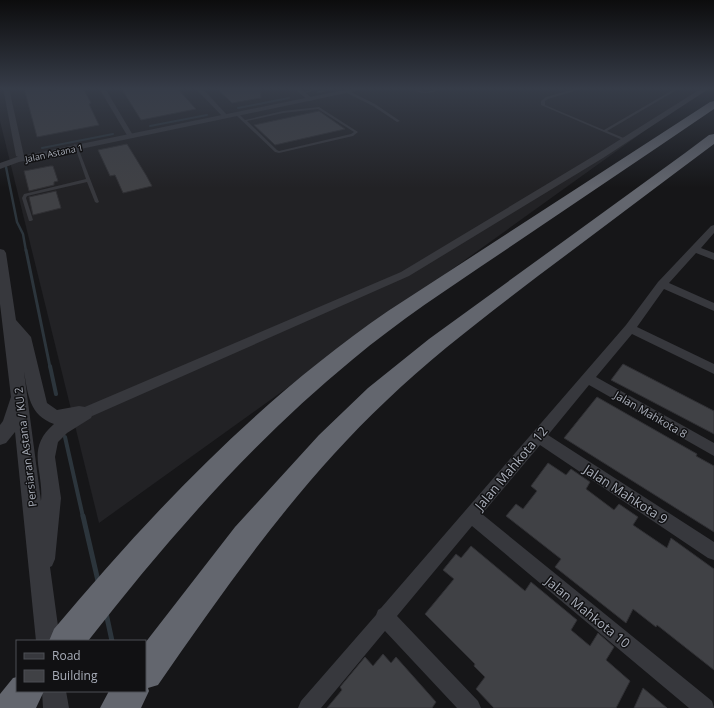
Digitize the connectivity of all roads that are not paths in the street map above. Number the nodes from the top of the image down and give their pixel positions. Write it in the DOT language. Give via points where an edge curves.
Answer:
graph roads {
  1 [pos="13,121"];
  2 [pos="122,121"];
  3 [pos="200,121"];
  4 [pos="244,121"];
  5 [pos="339,121"];
  6 [pos="581,121"];
  7 [pos="621,121"];
  8 [pos="655,121"];
  9 [pos="688,121"];
  10 [pos="604,131"];
  11 [pos="131,135"];
  12 [pos="714,138"];
  13 [pos="625,140"];
  14 [pos="75,147"];
  15 [pos="20,156"];
  16 [pos="0,158"];
  17 [pos="0,166"];
  18 [pos="88,180"];
  19 [pos="98,202"];
  20 [pos="31,220"];
  21 [pos="714,228"];
  22 [pos="695,249"];
  23 [pos="0,253"];
  24 [pos="714,257"];
  25 [pos="662,284"];
  26 [pos="714,307"];
  27 [pos="9,321"];
  28 [pos="630,328"];
  29 [pos="714,369"];
  30 [pos="588,378"];
  31 [pos="19,395"];
  32 [pos="85,413"];
  33 [pos="538,436"];
  34 [pos="0,438"];
  35 [pos="714,450"];
  36 [pos="471,515"];
  37 [pos="714,552"];
  38 [pos="42,587"];
  39 [pos="384,616"];
  40 [pos="48,640"];
  41 [pos="67,640"];
  42 [pos="146,671"];
  43 [pos="25,692"];
  44 [pos="54,692"];
  45 [pos="130,692"];
  46 [pos="12,708"];
  47 [pos="56,708"];
  48 [pos="119,708"];
  49 [pos="308,708"];
  50 [pos="471,708"];
  51 [pos="705,708"];
  1 -- 15 [label="street"];
  2 -- 11 [label="street"];
  3 -- 11 [label="street, Jalan Astana 1"];
  4 -- 5 [label="lane" via="279,152 356,132"];
  6 -- 10 [label="lane"];
  7 -- 10 [label="lane"];
  8 -- 13 [label="street"];
  9 -- 41 [label="highway" via="427,295 358,344 272,414 145,546"];
  10 -- 13 [label="lane"];
  11 -- 14 [label="street, Jalan Astana 1"];
  12 -- 42 [label="highway" via="461,325 358,412 282,493"];
  13 -- 32 [label="street" via="405,274"];
  14 -- 15 [label="street, Jalan Astana 1"];
  14 -- 17 [label="street, Jalan Astana 1"];
  14 -- 18 [label="lane"];
  15 -- 16 [label="street, Jalan Astana 1"];
  18 -- 19 [label="lane"];
  18 -- 20 [label="lane" via="26,195 24,198"];
  21 -- 22 [label="street, Jalan Mahkota 12"];
  22 -- 24 [label="street"];
  22 -- 25 [label="street, Jalan Mahkota 12"];
  23 -- 27 [label="street, Persiaran Astana / KU 2"];
  25 -- 26 [label="street"];
  25 -- 28 [label="street, Jalan Mahkota 12"];
  27 -- 31 [label="street, Persiaran Astana / KU 2"];
  27 -- 32 [label="street" via="24,337 41,407 55,417"];
  28 -- 29 [label="street"];
  28 -- 30 [label="street, Jalan Mahkota 12"];
  30 -- 33 [label="street, Jalan Mahkota 12"];
  30 -- 35 [label="street, Jalan Mahkota 8"];
  31 -- 34 [label="street" via="11,424"];
  31 -- 38 [label="street, Persiaran Astana / KU 2"];
  32 -- 38 [label="street" via="50,438 46,457 51,498"];
  33 -- 36 [label="street, Jalan Mahkota 12"];
  33 -- 37 [label="street, Jalan Mahkota 9"];
  36 -- 39 [label="street, Jalan Mahkota 12"];
  36 -- 51 [label="street, Jalan Mahkota 10"];
  38 -- 40 [label="street, Persiaran Astana / KU 2"];
  39 -- 49 [label="street, Jalan Mahkota 12"];
  39 -- 50 [label="street"];
  43 -- 46 [label="highway"];
  44 -- 47 [label="street"];
  45 -- 48 [label="highway"];
}
